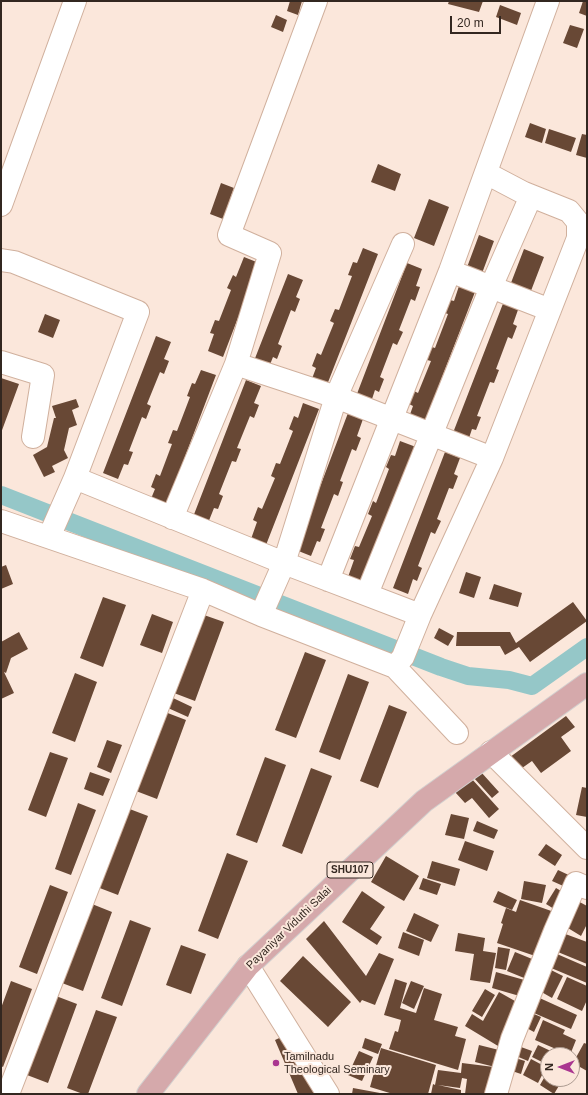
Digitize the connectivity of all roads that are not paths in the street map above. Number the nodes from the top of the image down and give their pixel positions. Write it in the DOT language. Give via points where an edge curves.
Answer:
graph roads {
  1 [pos="75,1"];
  2 [pos="316,1"];
  3 [pos="548,1"];
  4 [pos="486,173"];
  5 [pos="531,196"];
  6 [pos="1,205"];
  7 [pos="583,214"];
  8 [pos="403,244"];
  9 [pos="1,260"];
  10 [pos="450,271"];
  11 [pos="491,287"];
  12 [pos="550,310"];
  13 [pos="1,362"];
  14 [pos="236,364"];
  15 [pos="336,397"];
  16 [pos="391,419"];
  17 [pos="431,434"];
  18 [pos="33,437"];
  19 [pos="492,458"];
  20 [pos="74,478"];
  21 [pos="172,518"];
  22 [pos="1,521"];
  23 [pos="52,530"];
  24 [pos="282,568"];
  25 [pos="328,580"];
  26 [pos="203,590"];
  27 [pos="367,594"];
  28 [pos="263,610"];
  29 [pos="418,622"];
  30 [pos="399,662"];
  31 [pos="587,684"];
  32 [pos="457,733"];
  33 [pos="491,752"];
  34 [pos="587,848"];
  35 [pos="587,888"];
  36 [pos="248,966"];
  37 [pos="8,1094"];
  38 [pos="148,1094"];
  39 [pos="328,1094"];
  40 [pos="496,1094"];
  1 -- 6 [label="street"];
  2 -- 14 [label="street" via="229,235 270,253"];
  3 -- 4 [label="street"];
  4 -- 5 [label="street"];
  4 -- 10 [label="street"];
  5 -- 7 [label="street" via="569,212"];
  5 -- 11 [label="street"];
  7 -- 12 [label="street" via="578,238"];
  8 -- 15 [label="street"];
  9 -- 20 [label="street" via="14,262 138,312"];
  10 -- 11 [label="street"];
  10 -- 16 [label="street"];
  11 -- 12 [label="street"];
  11 -- 17 [label="street"];
  12 -- 19 [label="street"];
  13 -- 18 [label="street" via="43,375"];
  14 -- 15 [label="street"];
  14 -- 21 [label="street"];
  15 -- 16 [label="street"];
  15 -- 24 [label="street"];
  16 -- 17 [label="street"];
  16 -- 25 [label="street"];
  17 -- 19 [label="street"];
  17 -- 27 [label="street"];
  19 -- 29 [label="street"];
  20 -- 21 [label="street"];
  20 -- 23 [label="street"];
  21 -- 24 [label="street"];
  22 -- 23 [label="street"];
  23 -- 26 [label="street"];
  24 -- 25 [label="street"];
  24 -- 28 [label="street"];
  25 -- 27 [label="street"];
  26 -- 28 [label="street"];
  26 -- 37 [label="street"];
  27 -- 29 [label="street"];
  28 -- 30 [label="street"];
  29 -- 30 [label="street"];
  30 -- 32 [label="street"];
  31 -- 33 [label="main road, Payaniyar Viduthi Salai / SHU107"];
  33 -- 34 [label="street"];
  33 -- 36 [label="main road, Payaniyar Viduthi Salai / SHU107" via="424,800"];
  35 -- 40 [label="street" via="576,883 512,1039"];
  36 -- 38 [label="main road, Payaniyar Viduthi Salai / SHU107"];
  36 -- 39 [label="street"];
}
